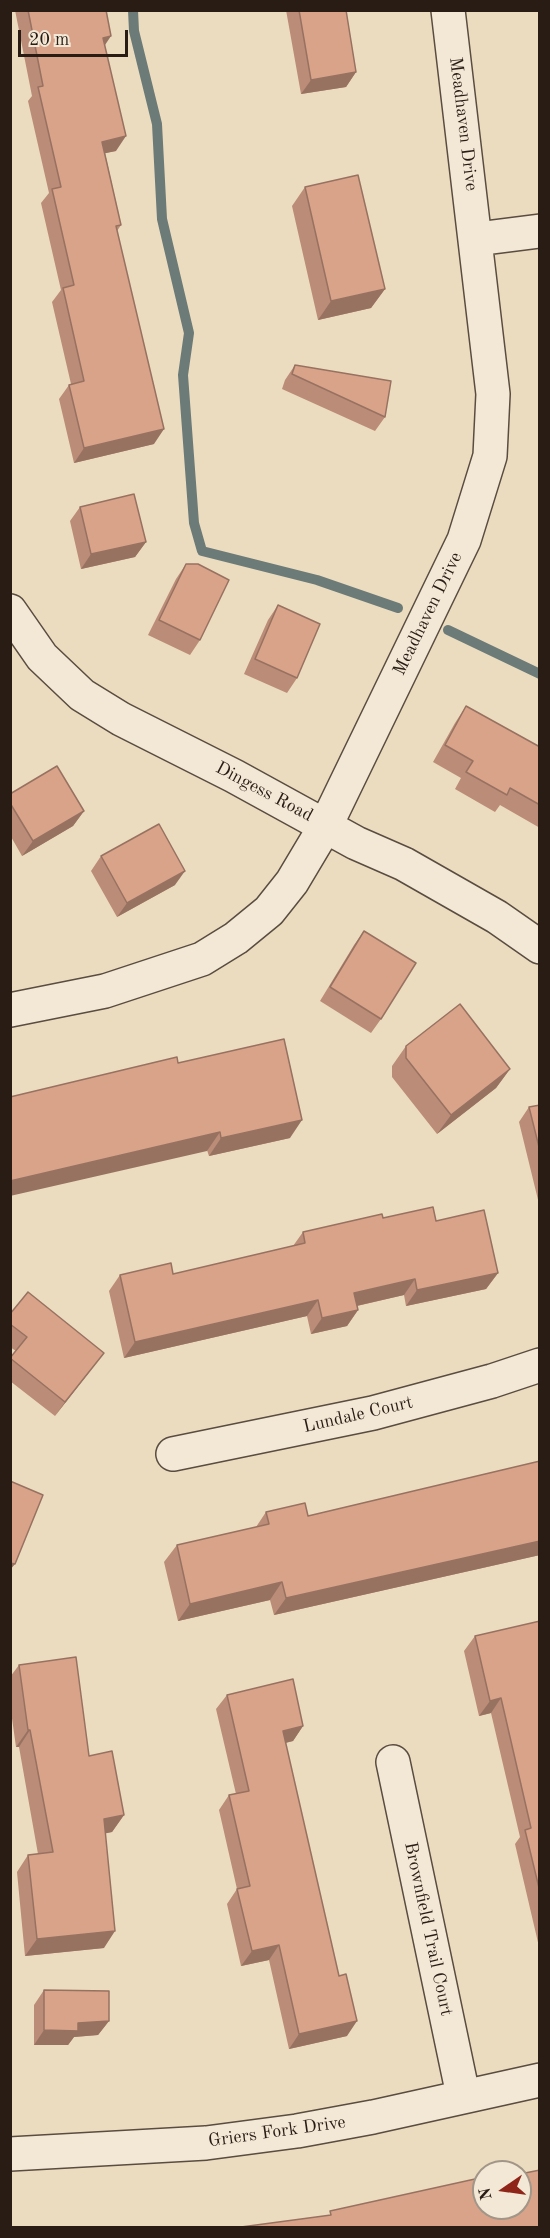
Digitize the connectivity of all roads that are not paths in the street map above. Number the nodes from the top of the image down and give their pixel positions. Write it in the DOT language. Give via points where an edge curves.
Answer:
graph roads {
  1 [pos="448,10"];
  2 [pos="540,231"];
  3 [pos="477,239"];
  4 [pos="10,611"];
  5 [pos="326,825"];
  6 [pos="540,947"];
  7 [pos="10,1010"];
  8 [pos="540,1365"];
  9 [pos="173,1454"];
  10 [pos="393,1762"];
  11 [pos="540,2080"];
  12 [pos="463,2095"];
  13 [pos="10,2154"];
  1 -- 3 [label="street, Meadhaven Drive"];
  2 -- 3 [label="street"];
  3 -- 5 [label="street, Meadhaven Drive" via="494,394 490,456 484,482 464,540"];
  4 -- 5 [label="street, Dingess Road" via="42,657 82,695"];
  5 -- 6 [label="street, Dingess Road" via="497,917"];
  5 -- 7 [label="street, Meadhaven Drive" via="292,882 269,911 237,938 202,959 105,991"];
  8 -- 9 [label="street, Lundale Court" via="373,1413"];
  10 -- 12 [label="street, Brownfield Trail Court"];
  11 -- 12 [label="street, Griers Fork Drive"];
  12 -- 13 [label="street, Griers Fork Drive" via="373,2117 206,2143"];
}
